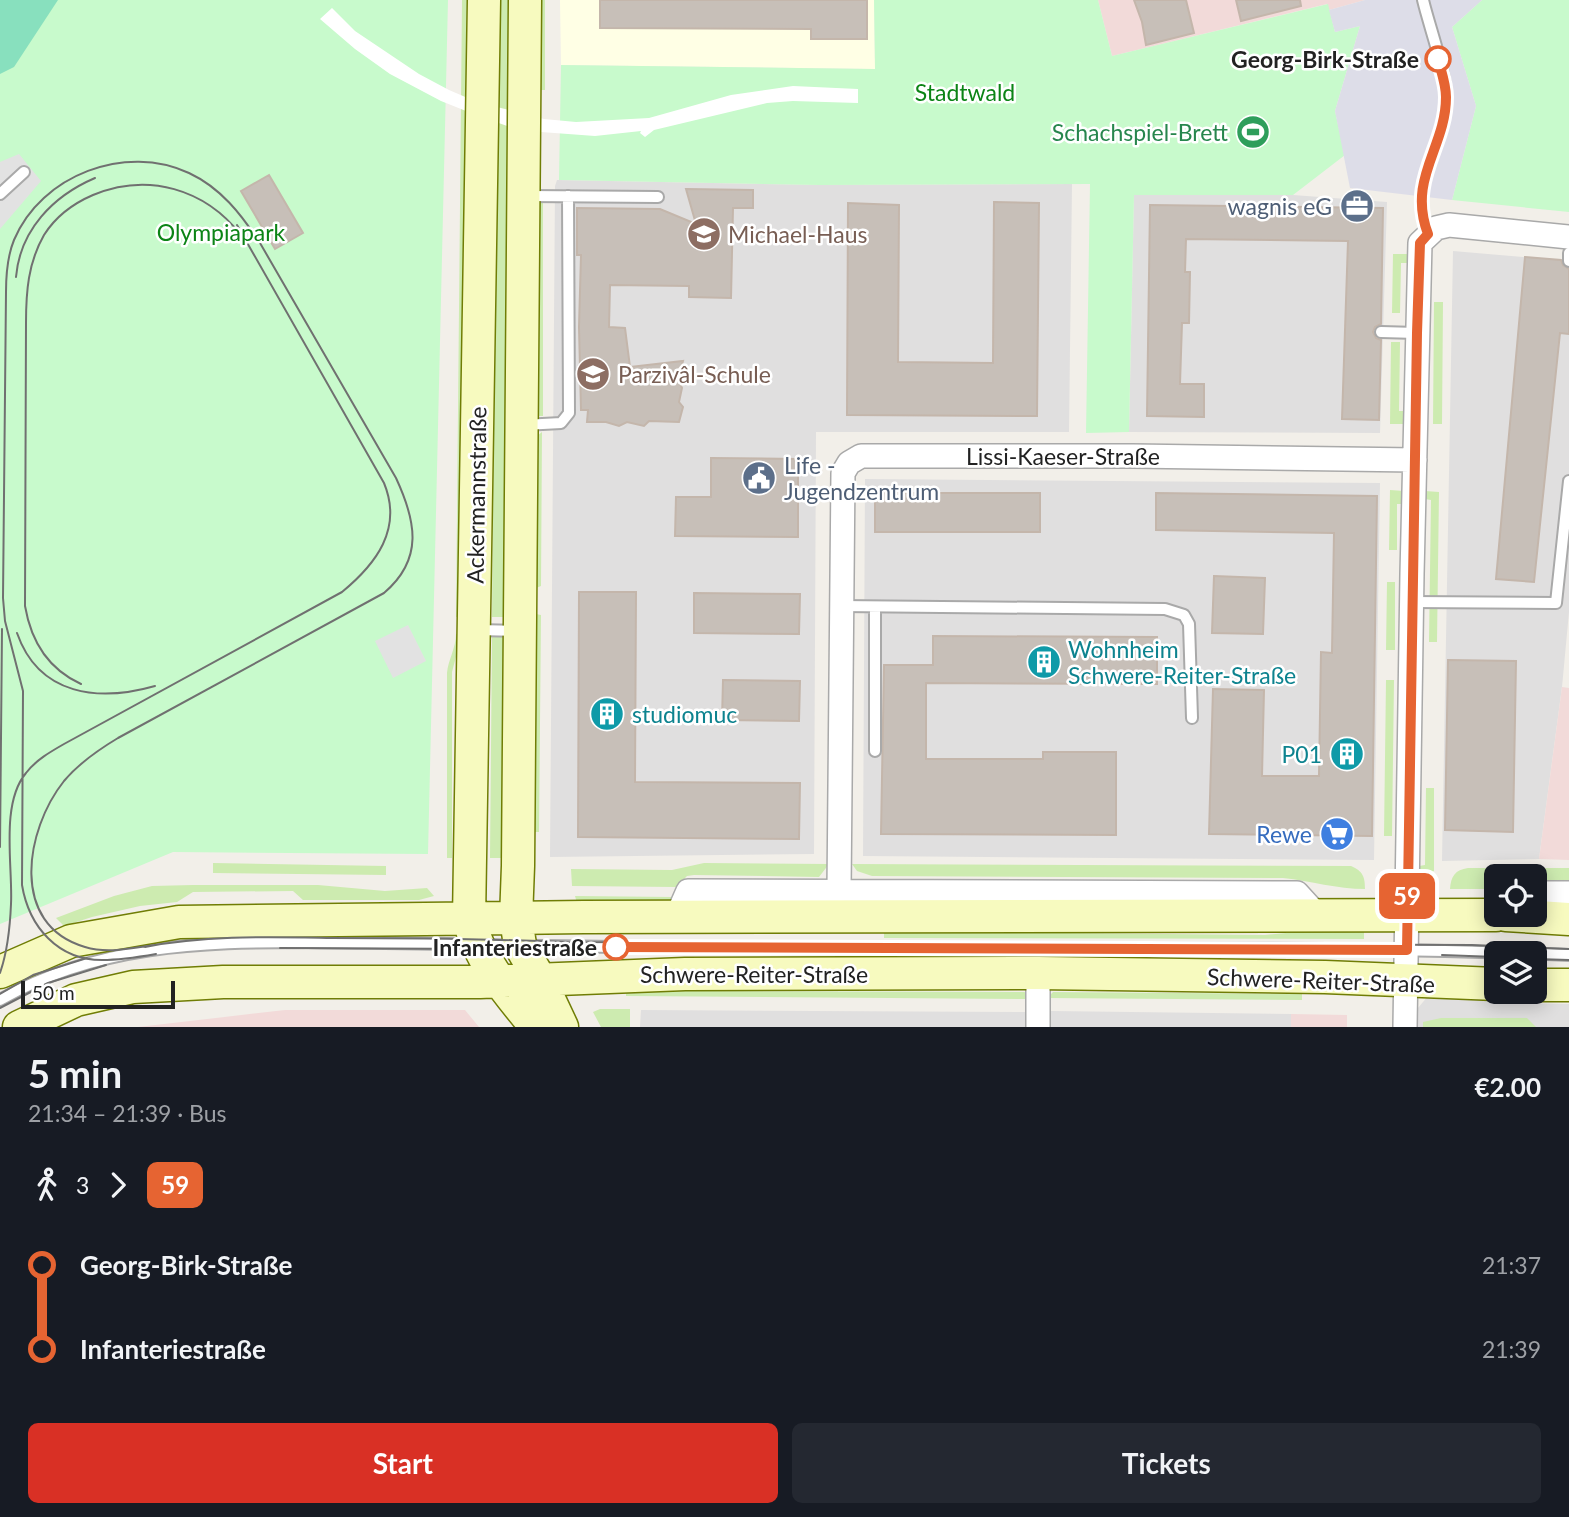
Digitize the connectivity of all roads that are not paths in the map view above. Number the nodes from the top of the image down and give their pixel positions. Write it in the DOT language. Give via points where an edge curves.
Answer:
graph roads {
  1 [pos="484,0"];
  2 [pos="525,0"];
  3 [pos="1423,0"];
  4 [pos="24,172"];
  5 [pos="0,194"];
  6 [pos="524,196"];
  7 [pos="568,196"];
  8 [pos="658,197"];
  9 [pos="1428,234"];
  10 [pos="1569,237"];
  11 [pos="1569,253"];
  12 [pos="1569,261"];
  13 [pos="1381,332"];
  14 [pos="1417,333"];
  15 [pos="522,425"];
  16 [pos="1415,460"];
  17 [pos="1569,481"];
  18 [pos="1411,602"];
  19 [pos="840,606"];
  20 [pos="875,608"];
  21 [pos="473,630"];
  22 [pos="520,631"];
  23 [pos="1192,718"];
  24 [pos="875,751"];
  25 [pos="839,891"];
  26 [pos="1547,893"];
  27 [pos="1569,893"];
  28 [pos="1484,914"];
  29 [pos="1407,915"];
  30 [pos="1318,916"];
  31 [pos="676,918"];
  32 [pos="1547,918"];
  33 [pos="1569,919"];
  34 [pos="473,932"];
  35 [pos="518,932"];
  36 [pos="1407,950"];
  37 [pos="1569,955"];
  38 [pos="0,972"];
  39 [pos="1038,973"];
  40 [pos="539,978"];
  41 [pos="500,981"];
  42 [pos="1406,981"];
  43 [pos="1484,984"];
  44 [pos="1547,985"];
  45 [pos="1569,985"];
  46 [pos="0,1000"];
  47 [pos="19,1027"];
  48 [pos="536,1027"];
  49 [pos="562,1027"];
  50 [pos="1038,1027"];
  51 [pos="1405,1027"];
  1 -- 21 [label="main road, Ackermannstraße"];
  2 -- 6 [label="main road, Ackermannstraße"];
  3 -- 9 [label="lane" via="1446,97 1421,199"];
  4 -- 5 [label="lane"];
  6 -- 7 [label="lane"];
  6 -- 15 [label="main road, Ackermannstraße"];
  7 -- 8 [label="lane"];
  7 -- 15 [label="lane" via="569,413 561,423"];
  9 -- 10 [label="street" via="1448,225"];
  9 -- 14 [label="street" via="1420,243"];
  11 -- 12 [label="lane"];
  13 -- 14 [label="lane"];
  14 -- 16 [label="street"];
  15 -- 22 [label="main road, Ackermannstraße"];
  16 -- 18 [label="street"];
  16 -- 19 [label="street, Lissi-Kaeser-Straße" via="861,456 843,473"];
  17 -- 18 [label="lane" via="1556,603"];
  18 -- 29 [label="street"];
  19 -- 20 [label="lane"];
  19 -- 25 [label="street, Lissi-Kaeser-Straße"];
  20 -- 23 [label="lane" via="1165,609 1184,615 1189,624"];
  20 -- 24 [label="lane"];
  21 -- 22 [label="lane"];
  21 -- 34 [label="main road, Ackermannstraße"];
  22 -- 35 [label="main road, Ackermannstraße"];
  25 -- 30 [label="street" via="1297,892"];
  25 -- 31 [label="street" via="688,891"];
  26 -- 27 [label="street"];
  28 -- 29 [label="main road"];
  29 -- 30 [label="main road"];
  29 -- 36 [label="street"];
  30 -- 31 [label="main road"];
  31 -- 35 [label="main road"];
  32 -- 33 [label="main road"];
  34 -- 35 [label="main road"];
  34 -- 38 [label="main road" via="179,922 71,941"];
  34 -- 41 [label="main road"];
  34 -- 46 [label="lane" via="192,944 87,964"];
  35 -- 36 [label="lane" via="778,948"];
  35 -- 40 [label="main road"];
  36 -- 37 [label="lane"];
  36 -- 42 [label="street"];
  39 -- 40 [label="main road, Schwere-Reiter-Straße"];
  39 -- 42 [label="main road, Schwere-Reiter-Straße"];
  39 -- 50 [label="street"];
  40 -- 41 [label="main road, Schwere-Reiter-Straße"];
  40 -- 49 [label="main road"];
  41 -- 47 [label="main road, Schwere-Reiter-Straße" via="223,982 133,987 76,1000"];
  41 -- 48 [label="main road"];
  42 -- 43 [label="main road, Schwere-Reiter-Straße"];
  42 -- 51 [label="street"];
  44 -- 45 [label="main road"];
}
